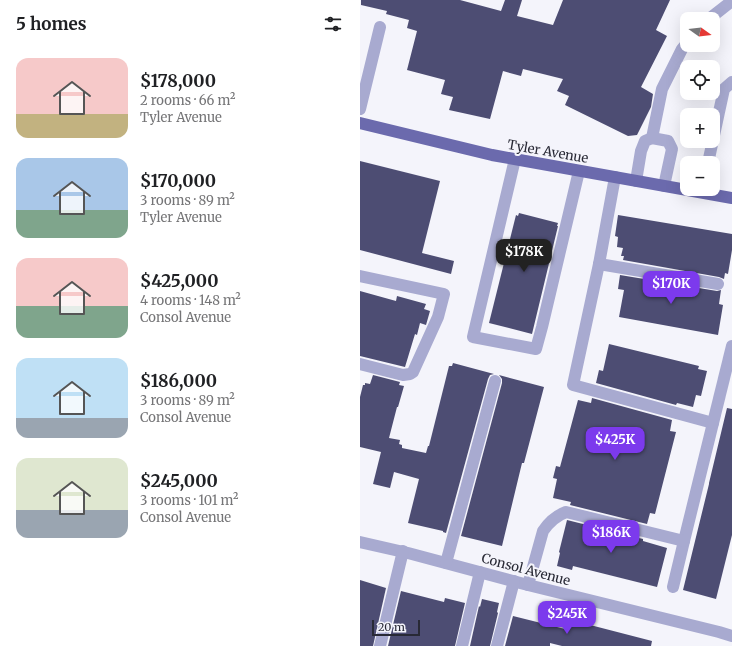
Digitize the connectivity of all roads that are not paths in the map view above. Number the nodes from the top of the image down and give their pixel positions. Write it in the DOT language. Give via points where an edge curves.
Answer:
graph roads {
  1 [pos="732,1"];
  2 [pos="718,12"];
  3 [pos="380,27"];
  4 [pos="680,52"];
  5 [pos="732,82"];
  6 [pos="360,109"];
  7 [pos="360,123"];
  8 [pos="652,138"];
  9 [pos="709,156"];
  10 [pos="515,160"];
  11 [pos="579,171"];
  12 [pos="615,177"];
  13 [pos="636,181"];
  14 [pos="664,186"];
  15 [pos="680,188"];
  16 [pos="720,195"];
  17 [pos="732,198"];
  18 [pos="599,264"];
  19 [pos="360,276"];
  20 [pos="718,284"];
  21 [pos="732,346"];
  22 [pos="360,364"];
  23 [pos="495,381"];
  24 [pos="713,423"];
  25 [pos="684,540"];
  26 [pos="360,542"];
  27 [pos="403,551"];
  28 [pos="446,563"];
  29 [pos="480,572"];
  30 [pos="514,581"];
  31 [pos="528,585"];
  32 [pos="673,587"];
  33 [pos="732,636"];
  34 [pos="380,646"];
  35 [pos="462,646"];
  36 [pos="497,646"];
  1 -- 2 [label="street"];
  3 -- 6 [label="street"];
  4 -- 8 [label="street" via="662,89"];
  5 -- 9 [label="street" via="724,88"];
  7 -- 10 [label="main road, Tyler Avenue"];
  8 -- 13 [label="street" via="645,141 641,151"];
  8 -- 14 [label="street" via="668,141 672,149"];
  10 -- 11 [label="main road, Tyler Avenue"];
  10 -- 11 [label="street" via="473,337 536,350"];
  11 -- 12 [label="main road, Tyler Avenue"];
  12 -- 13 [label="main road, Tyler Avenue"];
  12 -- 18 [label="street"];
  13 -- 14 [label="main road, Tyler Avenue"];
  14 -- 15 [label="main road, Tyler Avenue"];
  16 -- 17 [label="main road, Tyler Avenue"];
  18 -- 20 [label="street"];
  18 -- 24 [label="street" via="573,386"];
  19 -- 22 [label="street" via="444,294 438,317 413,372 403,375"];
  21 -- 24 [label="street"];
  23 -- 28 [label="street"];
  24 -- 25 [label="street"];
  25 -- 31 [label="street" via="570,513 562,514 553,518 543,531"];
  25 -- 32 [label="street"];
  26 -- 27 [label="street, Consol Avenue"];
  27 -- 28 [label="street, Consol Avenue"];
  27 -- 34 [label="street"];
  28 -- 29 [label="street, Consol Avenue"];
  29 -- 30 [label="street, Consol Avenue"];
  29 -- 35 [label="street"];
  30 -- 31 [label="street, Consol Avenue"];
  30 -- 36 [label="street"];
  31 -- 33 [label="street, Consol Avenue"];
}
